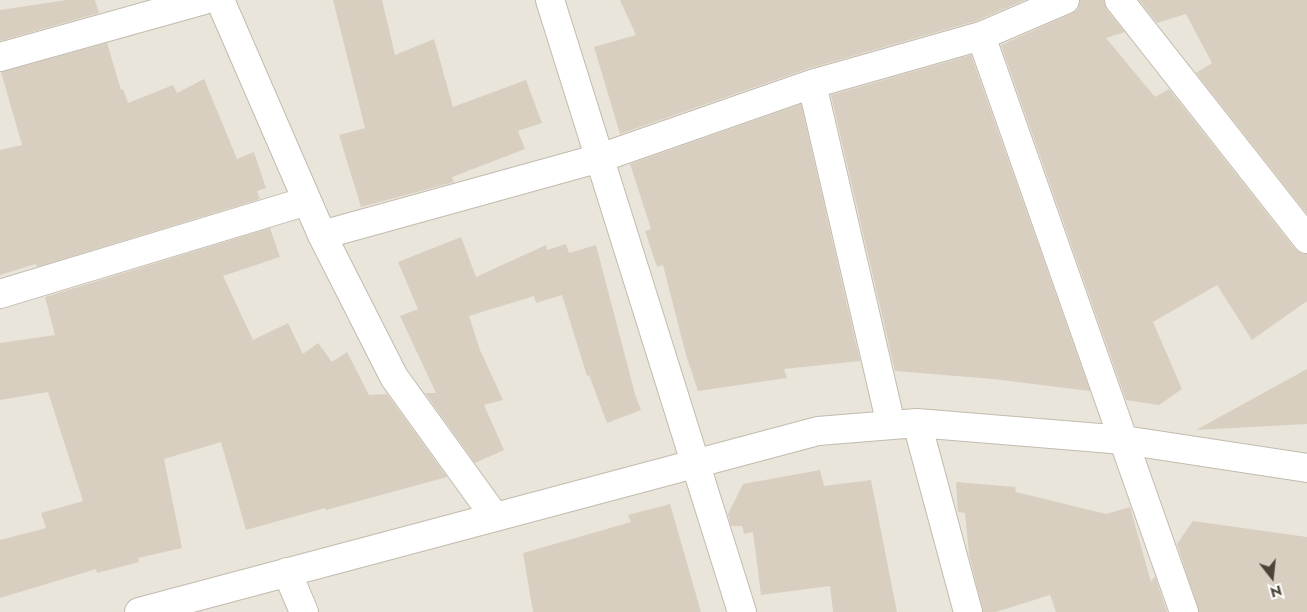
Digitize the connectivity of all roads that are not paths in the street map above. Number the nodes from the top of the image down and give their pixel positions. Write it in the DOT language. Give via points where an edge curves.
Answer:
graph roads {
  1 [pos="204,0"];
  2 [pos="220,0"];
  3 [pos="550,0"];
  4 [pos="1065,0"];
  5 [pos="1119,0"];
  6 [pos="981,36"];
  7 [pos="0,57"];
  8 [pos="812,84"];
  9 [pos="600,158"];
  10 [pos="307,201"];
  11 [pos="322,235"];
  12 [pos="1307,239"];
  13 [pos="0,294"];
  14 [pos="904,424"];
  15 [pos="1124,440"];
  16 [pos="696,464"];
  17 [pos="1307,468"];
  18 [pos="495,517"];
  19 [pos="287,572"];
  20 [pos="139,612"];
  21 [pos="304,612"];
  22 [pos="742,612"];
  23 [pos="968,612"];
  24 [pos="1184,612"];
  1 -- 7 [label="street"];
  2 -- 10 [label="street"];
  3 -- 9 [label="street"];
  4 -- 6 [label="street"];
  5 -- 12 [label="street"];
  6 -- 8 [label="street"];
  6 -- 15 [label="street"];
  8 -- 9 [label="street"];
  8 -- 14 [label="street"];
  9 -- 11 [label="street"];
  9 -- 16 [label="street"];
  10 -- 11 [label="street"];
  10 -- 13 [label="street"];
  11 -- 18 [label="street" via="394,377"];
  14 -- 15 [label="street"];
  14 -- 16 [label="street" via="818,431"];
  14 -- 23 [label="street"];
  15 -- 17 [label="street"];
  15 -- 24 [label="street"];
  16 -- 18 [label="street"];
  16 -- 22 [label="street"];
  18 -- 19 [label="street"];
  19 -- 20 [label="street"];
  19 -- 21 [label="street"];
}
